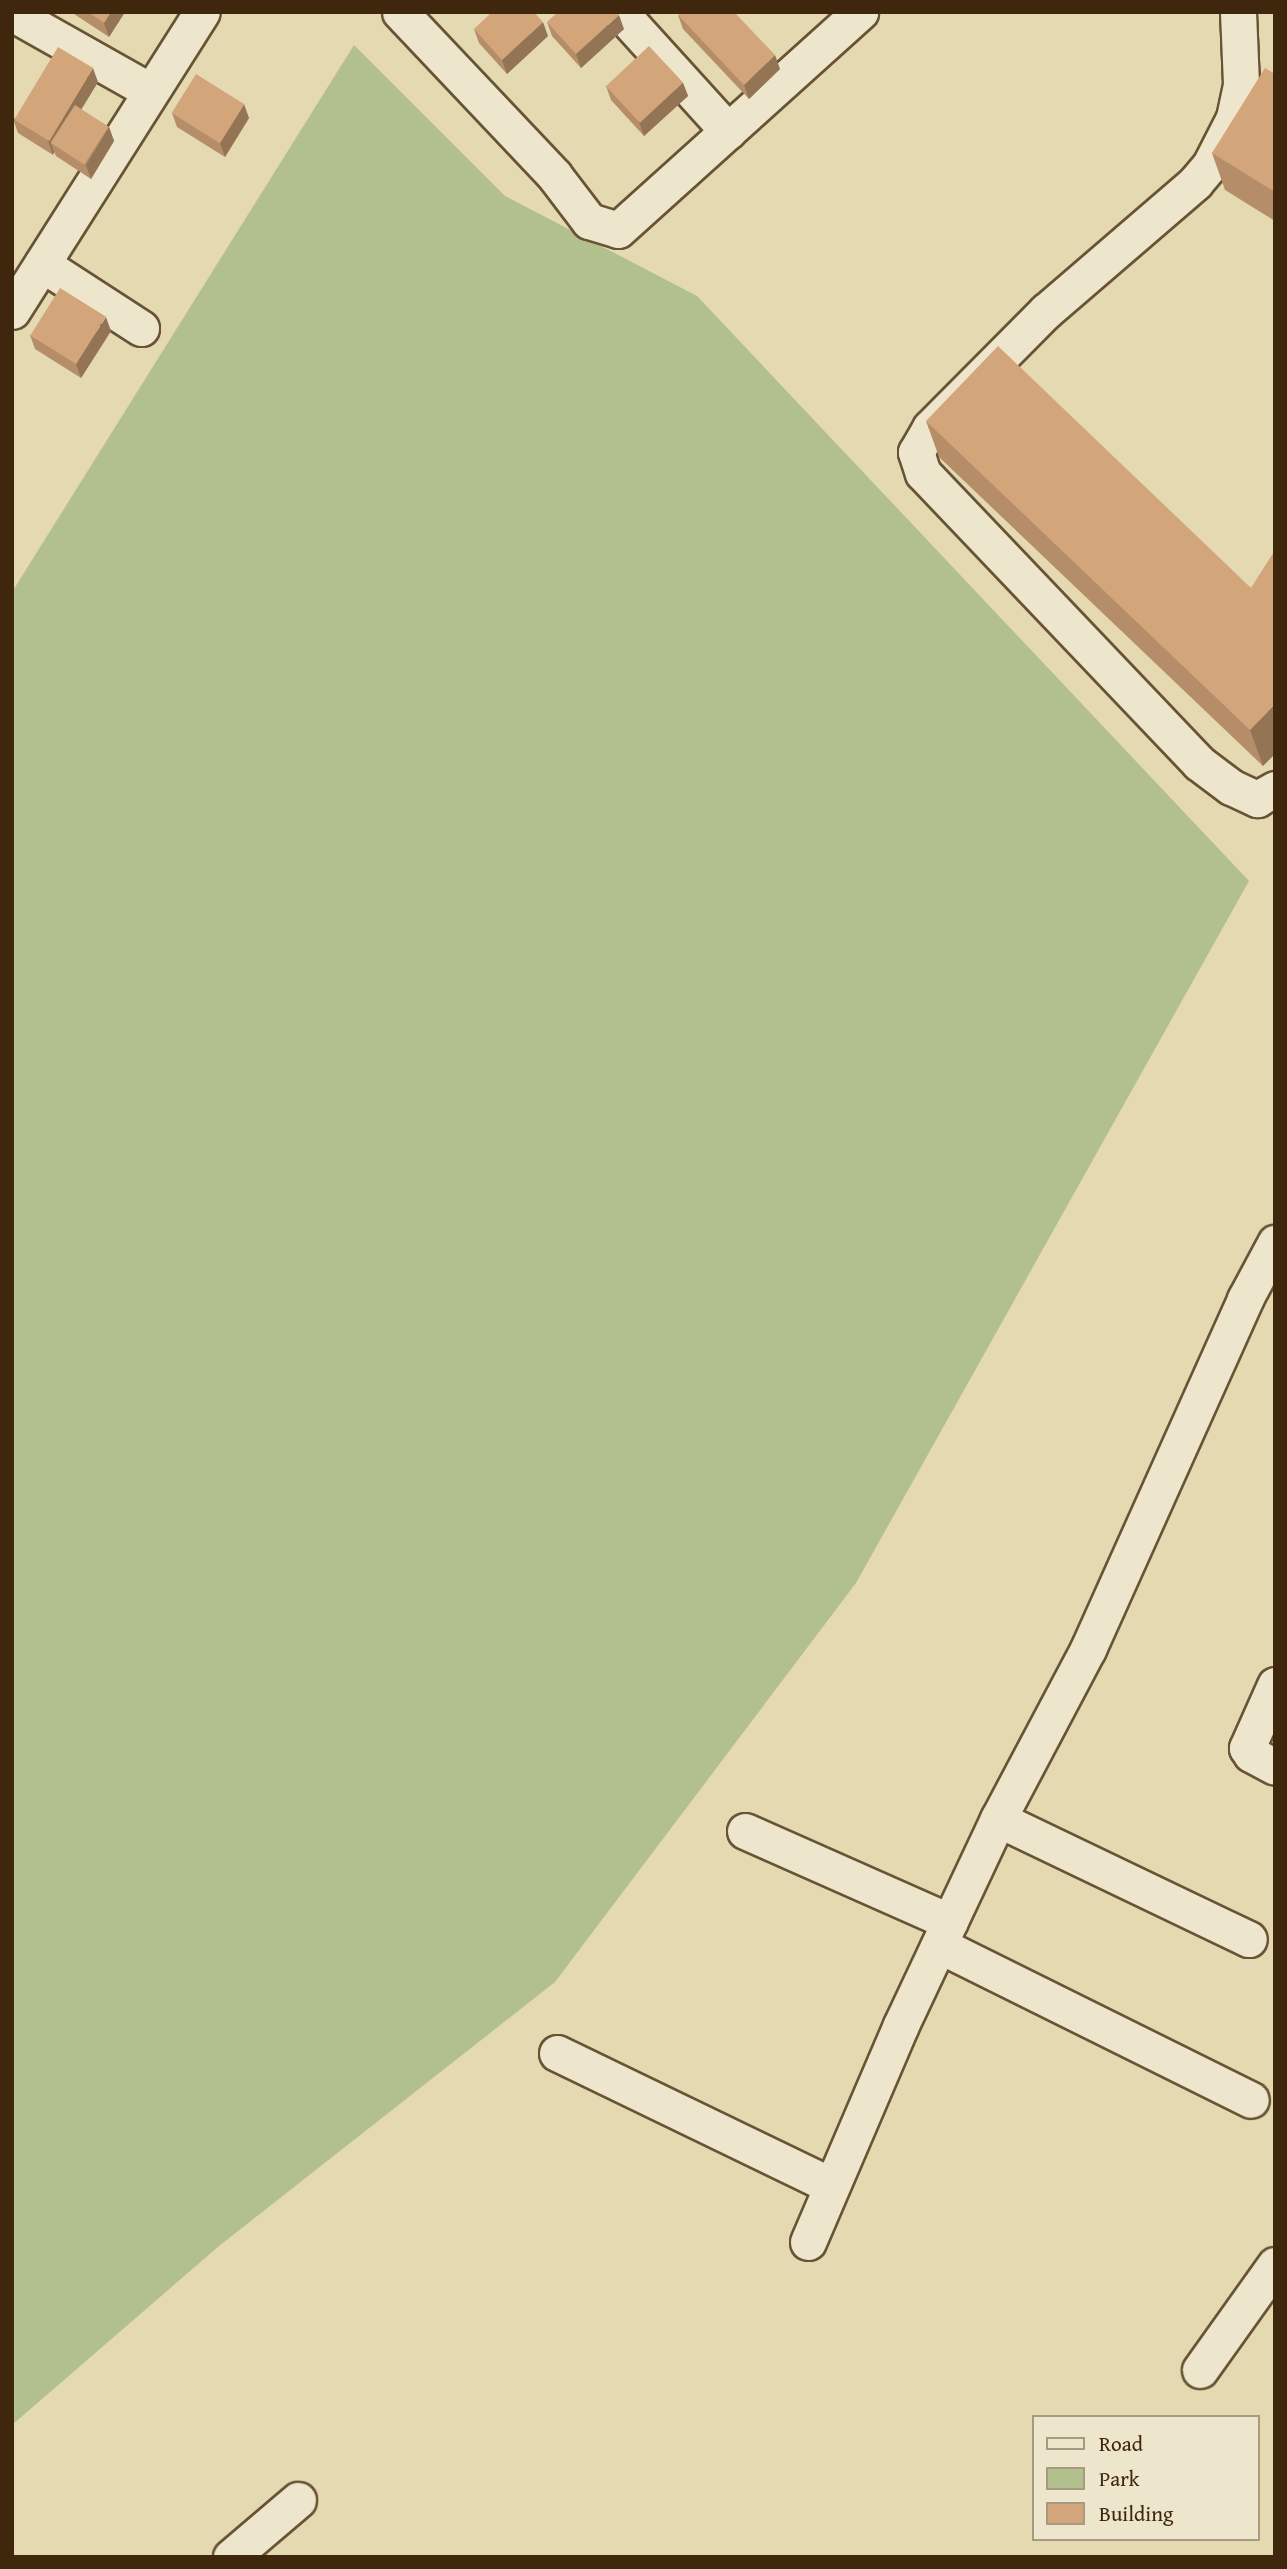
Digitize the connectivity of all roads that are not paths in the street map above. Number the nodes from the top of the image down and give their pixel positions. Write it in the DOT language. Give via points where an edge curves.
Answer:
graph roads {
  1 [pos="202,12"];
  2 [pos="400,12"];
  3 [pos="620,12"];
  4 [pos="1238,12"];
  5 [pos="16,14"];
  6 [pos="843,18"];
  7 [pos="150,90"];
  8 [pos="728,131"];
  9 [pos="29,269"];
  10 [pos="12,311"];
  11 [pos="141,328"];
  12 [pos="1275,789"];
  13 [pos="1275,1243"];
  14 [pos="1275,1685"];
  15 [pos="1275,1767"];
  16 [pos="998,1819"];
  17 [pos="745,1831"];
  18 [pos="944,1933"];
  19 [pos="1249,1939"];
  20 [pos="557,2053"];
  21 [pos="1251,2100"];
  22 [pos="830,2185"];
  23 [pos="808,2242"];
  24 [pos="1275,2265"];
  25 [pos="1200,2370"];
  26 [pos="298,2500"];
  27 [pos="230,2557"];
  1 -- 7 [label="street"];
  2 -- 8 [label="street" via="554,175 589,221 618,230"];
  3 -- 8 [label="street"];
  4 -- 12 [label="street" via="1241,85 1234,118 1210,165 1046,311 930,428 916,452 923,473 1199,763 1231,787 1258,799"];
  5 -- 7 [label="street"];
  6 -- 8 [label="street"];
  7 -- 9 [label="street"];
  9 -- 10 [label="street"];
  9 -- 11 [label="street"];
  13 -- 16 [label="street" via="1245,1299 1088,1649"];
  14 -- 15 [label="street" via="1247,1748"];
  16 -- 18 [label="street"];
  16 -- 19 [label="street"];
  17 -- 18 [label="street"];
  18 -- 21 [label="street"];
  18 -- 22 [label="street"];
  20 -- 22 [label="street"];
  22 -- 23 [label="street"];
  24 -- 25 [label="street"];
  26 -- 27 [label="street"];
}
